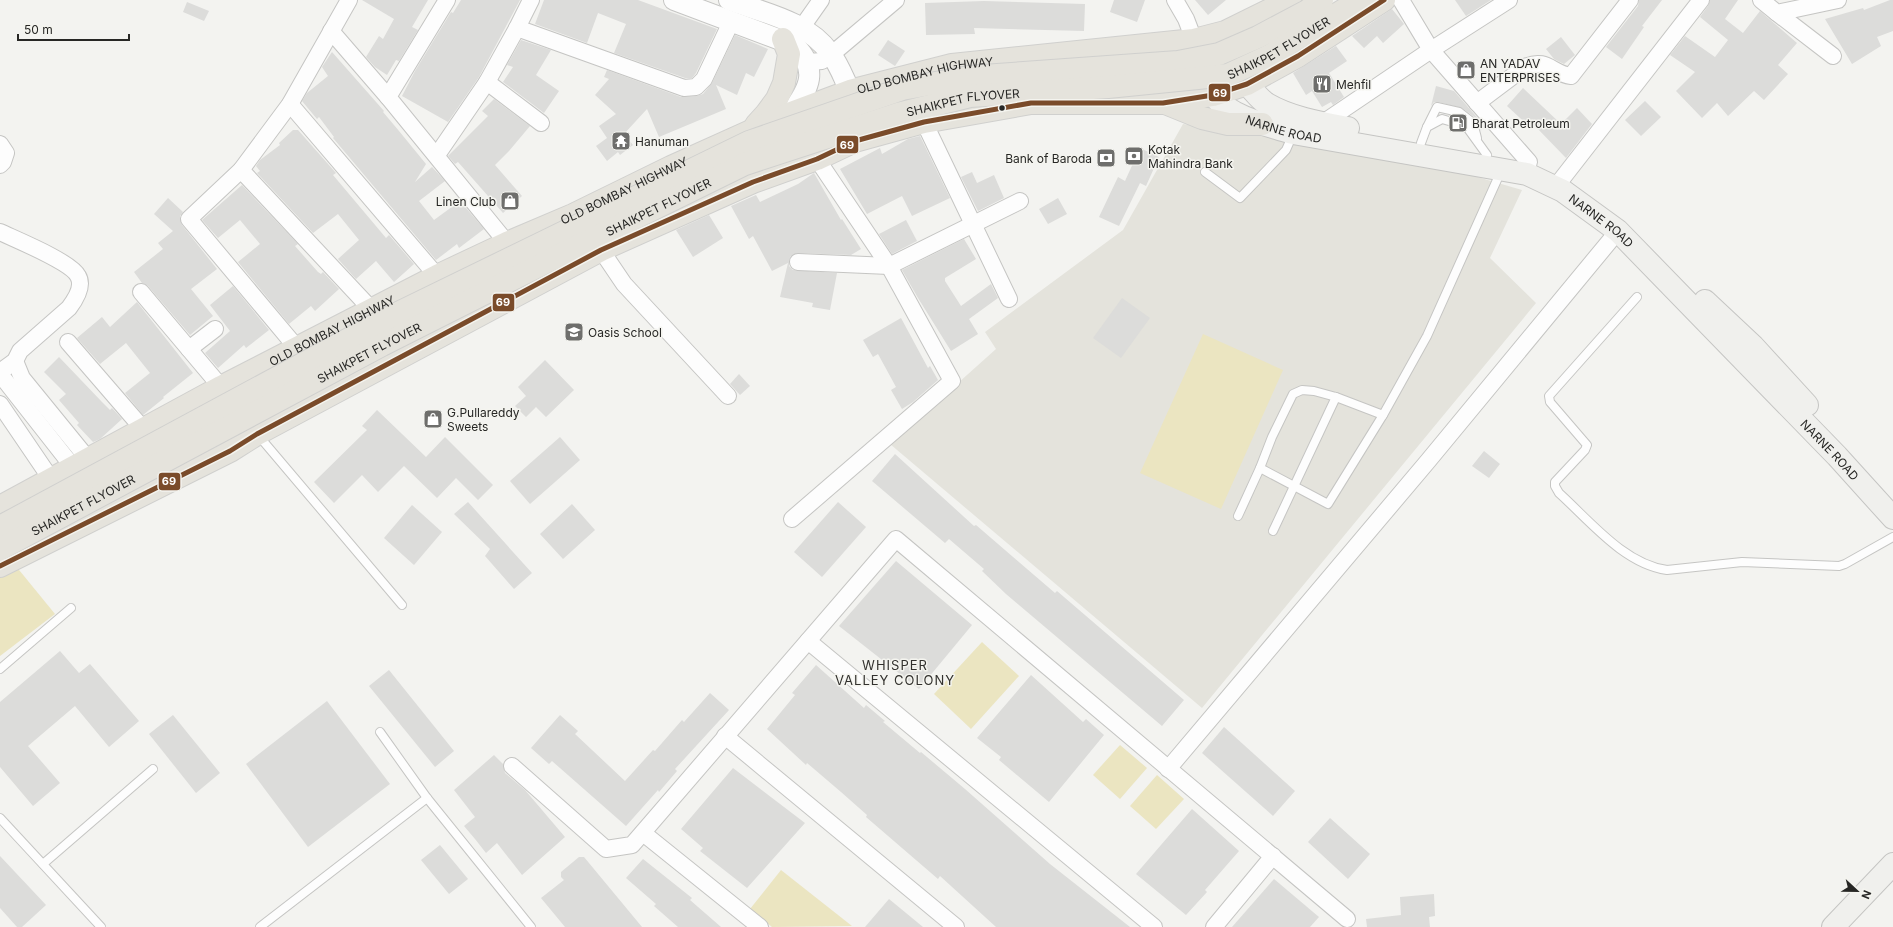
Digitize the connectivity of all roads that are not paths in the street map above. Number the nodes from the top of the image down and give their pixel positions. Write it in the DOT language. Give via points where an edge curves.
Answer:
graph roads {
  1 [pos="349,0"];
  2 [pos="447,0"];
  3 [pos="531,0"];
  4 [pos="674,0"];
  5 [pos="729,0"];
  6 [pos="821,0"];
  7 [pos="896,0"];
  8 [pos="1175,0"];
  9 [pos="1290,0"];
  10 [pos="1322,0"];
  11 [pos="1360,0"];
  12 [pos="1384,0"];
  13 [pos="1401,0"];
  14 [pos="1509,0"];
  15 [pos="1630,0"];
  16 [pos="1701,0"];
  17 [pos="1761,0"];
  18 [pos="1838,0"];
  19 [pos="1777,12"];
  20 [pos="732,20"];
  21 [pos="802,27"];
  22 [pos="517,28"];
  23 [pos="331,30"];
  24 [pos="782,39"];
  25 [pos="1194,40"];
  26 [pos="1431,50"];
  27 [pos="832,54"];
  28 [pos="1833,56"];
  29 [pos="809,62"];
  30 [pos="487,82"];
  31 [pos="1247,84"];
  32 [pos="850,91"];
  33 [pos="1213,95"];
  34 [pos="388,97"];
  35 [pos="1163,103"];
  36 [pos="1477,103"];
  37 [pos="290,104"];
  38 [pos="791,112"];
  39 [pos="924,122"];
  40 [pos="540,123"];
  41 [pos="1323,123"];
  42 [pos="1262,124"];
  43 [pos="749,131"];
  44 [pos="1293,133"];
  45 [pos="1424,135"];
  46 [pos="0,144"];
  47 [pos="1489,154"];
  48 [pos="437,155"];
  49 [pos="817,158"];
  50 [pos="1529,162"];
  51 [pos="0,165"];
  52 [pos="241,170"];
  53 [pos="1205,172"];
  54 [pos="1561,180"];
  55 [pos="1020,201"];
  56 [pos="972,224"];
  57 [pos="1618,231"];
  58 [pos="0,232"];
  59 [pos="507,243"];
  60 [pos="601,250"];
  61 [pos="798,262"];
  62 [pos="889,266"];
  63 [pos="437,276"];
  64 [pos="141,292"];
  65 [pos="1637,297"];
  66 [pos="1009,299"];
  67 [pos="372,309"];
  68 [pos="215,329"];
  69 [pos="68,342"];
  70 [pos="297,348"];
  71 [pos="189,349"];
  72 [pos="15,361"];
  73 [pos="0,373"];
  74 [pos="221,387"];
  75 [pos="728,396"];
  76 [pos="1336,397"];
  77 [pos="0,404"];
  78 [pos="1383,415"];
  79 [pos="144,430"];
  80 [pos="257,434"];
  81 [pos="81,463"];
  82 [pos="1260,468"];
  83 [pos="51,479"];
  84 [pos="168,481"];
  85 [pos="1295,485"];
  86 [pos="1893,498"];
  87 [pos="0,506"];
  88 [pos="1238,516"];
  89 [pos="1893,518"];
  90 [pos="792,519"];
  91 [pos="0,527"];
  92 [pos="1273,531"];
  93 [pos="1893,538"];
  94 [pos="0,549"];
  95 [pos="0,566"];
  96 [pos="402,605"];
  97 [pos="71,608"];
  98 [pos="808,641"];
  99 [pos="0,669"];
  100 [pos="380,732"];
  101 [pos="726,736"];
  102 [pos="512,766"];
  103 [pos="1168,768"];
  104 [pos="153,769"];
  105 [pos="427,798"];
  106 [pos="0,818"];
  107 [pos="643,833"];
  108 [pos="1273,856"];
  109 [pos="43,864"];
  110 [pos="1893,864"];
  111 [pos="1347,919"];
  112 [pos="101,927"];
  113 [pos="260,927"];
  114 [pos="531,927"];
  115 [pos="760,927"];
  116 [pos="956,927"];
  117 [pos="1154,927"];
  118 [pos="1214,927"];
  119 [pos="1833,927"];
  1 -- 23 [label="street"];
  2 -- 34 [label="street"];
  3 -- 22 [label="street"];
  4 -- 20 [label="street"];
  5 -- 21 [label="street"];
  6 -- 21 [label="street"];
  7 -- 27 [label="street"];
  8 -- 25 [label="street"];
  9 -- 25 [label="main road, OLD BOMBAY HIGHWAY" via="1224,32"];
  10 -- 91 [label="main road, SHAIKPET FLYOVER, bridge" via="1307,11 1258,37 1219,54 1178,62 969,77 902,89 749,142 386,319"];
  11 -- 94 [label="main road, SHAIKPET FLYOVER, bridge" via="1269,56 1228,75 1108,87 970,96 898,114 745,164 382,345"];
  12 -- 31 [label="main road" via="1298,56"];
  13 -- 26 [label="street"];
  14 -- 26 [label="street"];
  15 -- 36 [label="street" via="1571,76 1544,64 1533,63"];
  16 -- 54 [label="street"];
  17 -- 19 [label="street"];
  18 -- 19 [label="street"];
  19 -- 28 [label="street"];
  20 -- 22 [label="street" via="704,79 696,87 691,88 684,88"];
  20 -- 24 [label="street"];
  21 -- 27 [label="street" via="820,40"];
  22 -- 30 [label="street"];
  23 -- 34 [label="street"];
  23 -- 37 [label="street"];
  24 -- 29 [label="street" via="794,45"];
  24 -- 43 [label="main road" via="789,54 784,83 777,99"];
  25 -- 32 [label="main road, OLD BOMBAY HIGHWAY" via="952,65"];
  25 -- 33 [label="main road"];
  26 -- 36 [label="street"];
  26 -- 41 [label="street"];
  27 -- 29 [label="street" via="822,61"];
  27 -- 32 [label="street"];
  29 -- 38 [label="street" via="810,76 807,88"];
  30 -- 40 [label="street"];
  30 -- 48 [label="street"];
  31 -- 33 [label="main road"];
  31 -- 41 [label="main road, NARNE ROAD" via="1266,103 1296,116"];
  32 -- 38 [label="main road, OLD BOMBAY HIGHWAY"];
  33 -- 35 [label="main road"];
  33 -- 42 [label="main road, NARNE ROAD" via="1227,109"];
  34 -- 48 [label="street"];
  35 -- 39 [label="main road" via="1031,103"];
  35 -- 42 [label="main road" via="1202,118 1228,124"];
  36 -- 50 [label="street"];
  37 -- 52 [label="street"];
  37 -- 63 [label="street"];
  38 -- 43 [label="main road, OLD BOMBAY HIGHWAY"];
  39 -- 49 [label="main road" via="855,141"];
  39 -- 56 [label="street"];
  41 -- 45 [label="main road, NARNE ROAD"];
  42 -- 44 [label="main road, NARNE ROAD"];
  43 -- 59 [label="main road, OLD BOMBAY HIGHWAY" via="573,215"];
  44 -- 47 [label="main road, NARNE ROAD"];
  44 -- 53 [label="lane" via="1286,150 1240,198"];
  45 -- 47 [label="main road, NARNE ROAD"];
  45 -- 47 [label="lane" via="1437,107 1459,112 1473,123"];
  46 -- 51 [label="street" via="6,153"];
  47 -- 50 [label="main road, NARNE ROAD"];
  47 -- 57 [label="main road, NARNE ROAD" via="1562,191"];
  47 -- 78 [label="lane" via="1427,336"];
  48 -- 59 [label="street"];
  49 -- 60 [label="main road" via="753,182"];
  49 -- 62 [label="street"];
  50 -- 54 [label="main road, NARNE ROAD"];
  52 -- 67 [label="street"];
  52 -- 70 [label="street" via="189,218"];
  54 -- 86 [label="main road, NARNE ROAD" via="1625,222 1753,346"];
  55 -- 56 [label="street"];
  56 -- 62 [label="street"];
  56 -- 66 [label="street"];
  57 -- 89 [label="main road, NARNE ROAD" via="1837,456"];
  57 -- 103 [label="street" via="1428,461"];
  58 -- 72 [label="street" via="59,261 73,270 80,283 75,300 69,308 20,351"];
  59 -- 63 [label="main road, OLD BOMBAY HIGHWAY"];
  60 -- 75 [label="street" via="624,284"];
  60 -- 80 [label="main road"];
  61 -- 62 [label="street"];
  62 -- 90 [label="street" via="952,381"];
  63 -- 67 [label="main road, OLD BOMBAY HIGHWAY"];
  64 -- 71 [label="street"];
  65 -- 93 [label="lane" via="1548,396 1550,402 1587,445 1556,482 1555,486 1559,493 1626,554 1658,569 1742,562 1839,566"];
  67 -- 70 [label="main road, OLD BOMBAY HIGHWAY"];
  68 -- 71 [label="street"];
  69 -- 79 [label="street"];
  70 -- 74 [label="main road, OLD BOMBAY HIGHWAY"];
  71 -- 74 [label="street"];
  72 -- 73 [label="street"];
  72 -- 81 [label="street" via="22,378"];
  73 -- 81 [label="street"];
  74 -- 79 [label="main road, OLD BOMBAY HIGHWAY"];
  76 -- 78 [label="lane"];
  76 -- 82 [label="lane" via="1302,390 1293,394"];
  76 -- 85 [label="lane"];
  77 -- 83 [label="street"];
  78 -- 85 [label="lane" via="1328,504"];
  79 -- 81 [label="main road, OLD BOMBAY HIGHWAY"];
  79 -- 84 [label="main road"];
  80 -- 84 [label="main road" via="230,451"];
  80 -- 96 [label="lane"];
  81 -- 83 [label="main road, OLD BOMBAY HIGHWAY"];
  82 -- 85 [label="lane"];
  82 -- 88 [label="lane"];
  83 -- 87 [label="main road, OLD BOMBAY HIGHWAY"];
  84 -- 95 [label="main road"];
  85 -- 92 [label="lane"];
  97 -- 99 [label="lane"];
  98 -- 101 [label="street"];
  98 -- 103 [label="street" via="896,539"];
  98 -- 117 [label="street"];
  100 -- 105 [label="lane"];
  101 -- 107 [label="street"];
  101 -- 116 [label="street"];
  102 -- 107 [label="street" via="606,849 632,846"];
  103 -- 108 [label="street"];
  104 -- 109 [label="lane"];
  105 -- 113 [label="lane"];
  105 -- 114 [label="lane"];
  106 -- 109 [label="lane"];
  107 -- 115 [label="street"];
  108 -- 111 [label="street"];
  108 -- 118 [label="street"];
  109 -- 112 [label="lane"];
  110 -- 119 [label="main road"];
}
